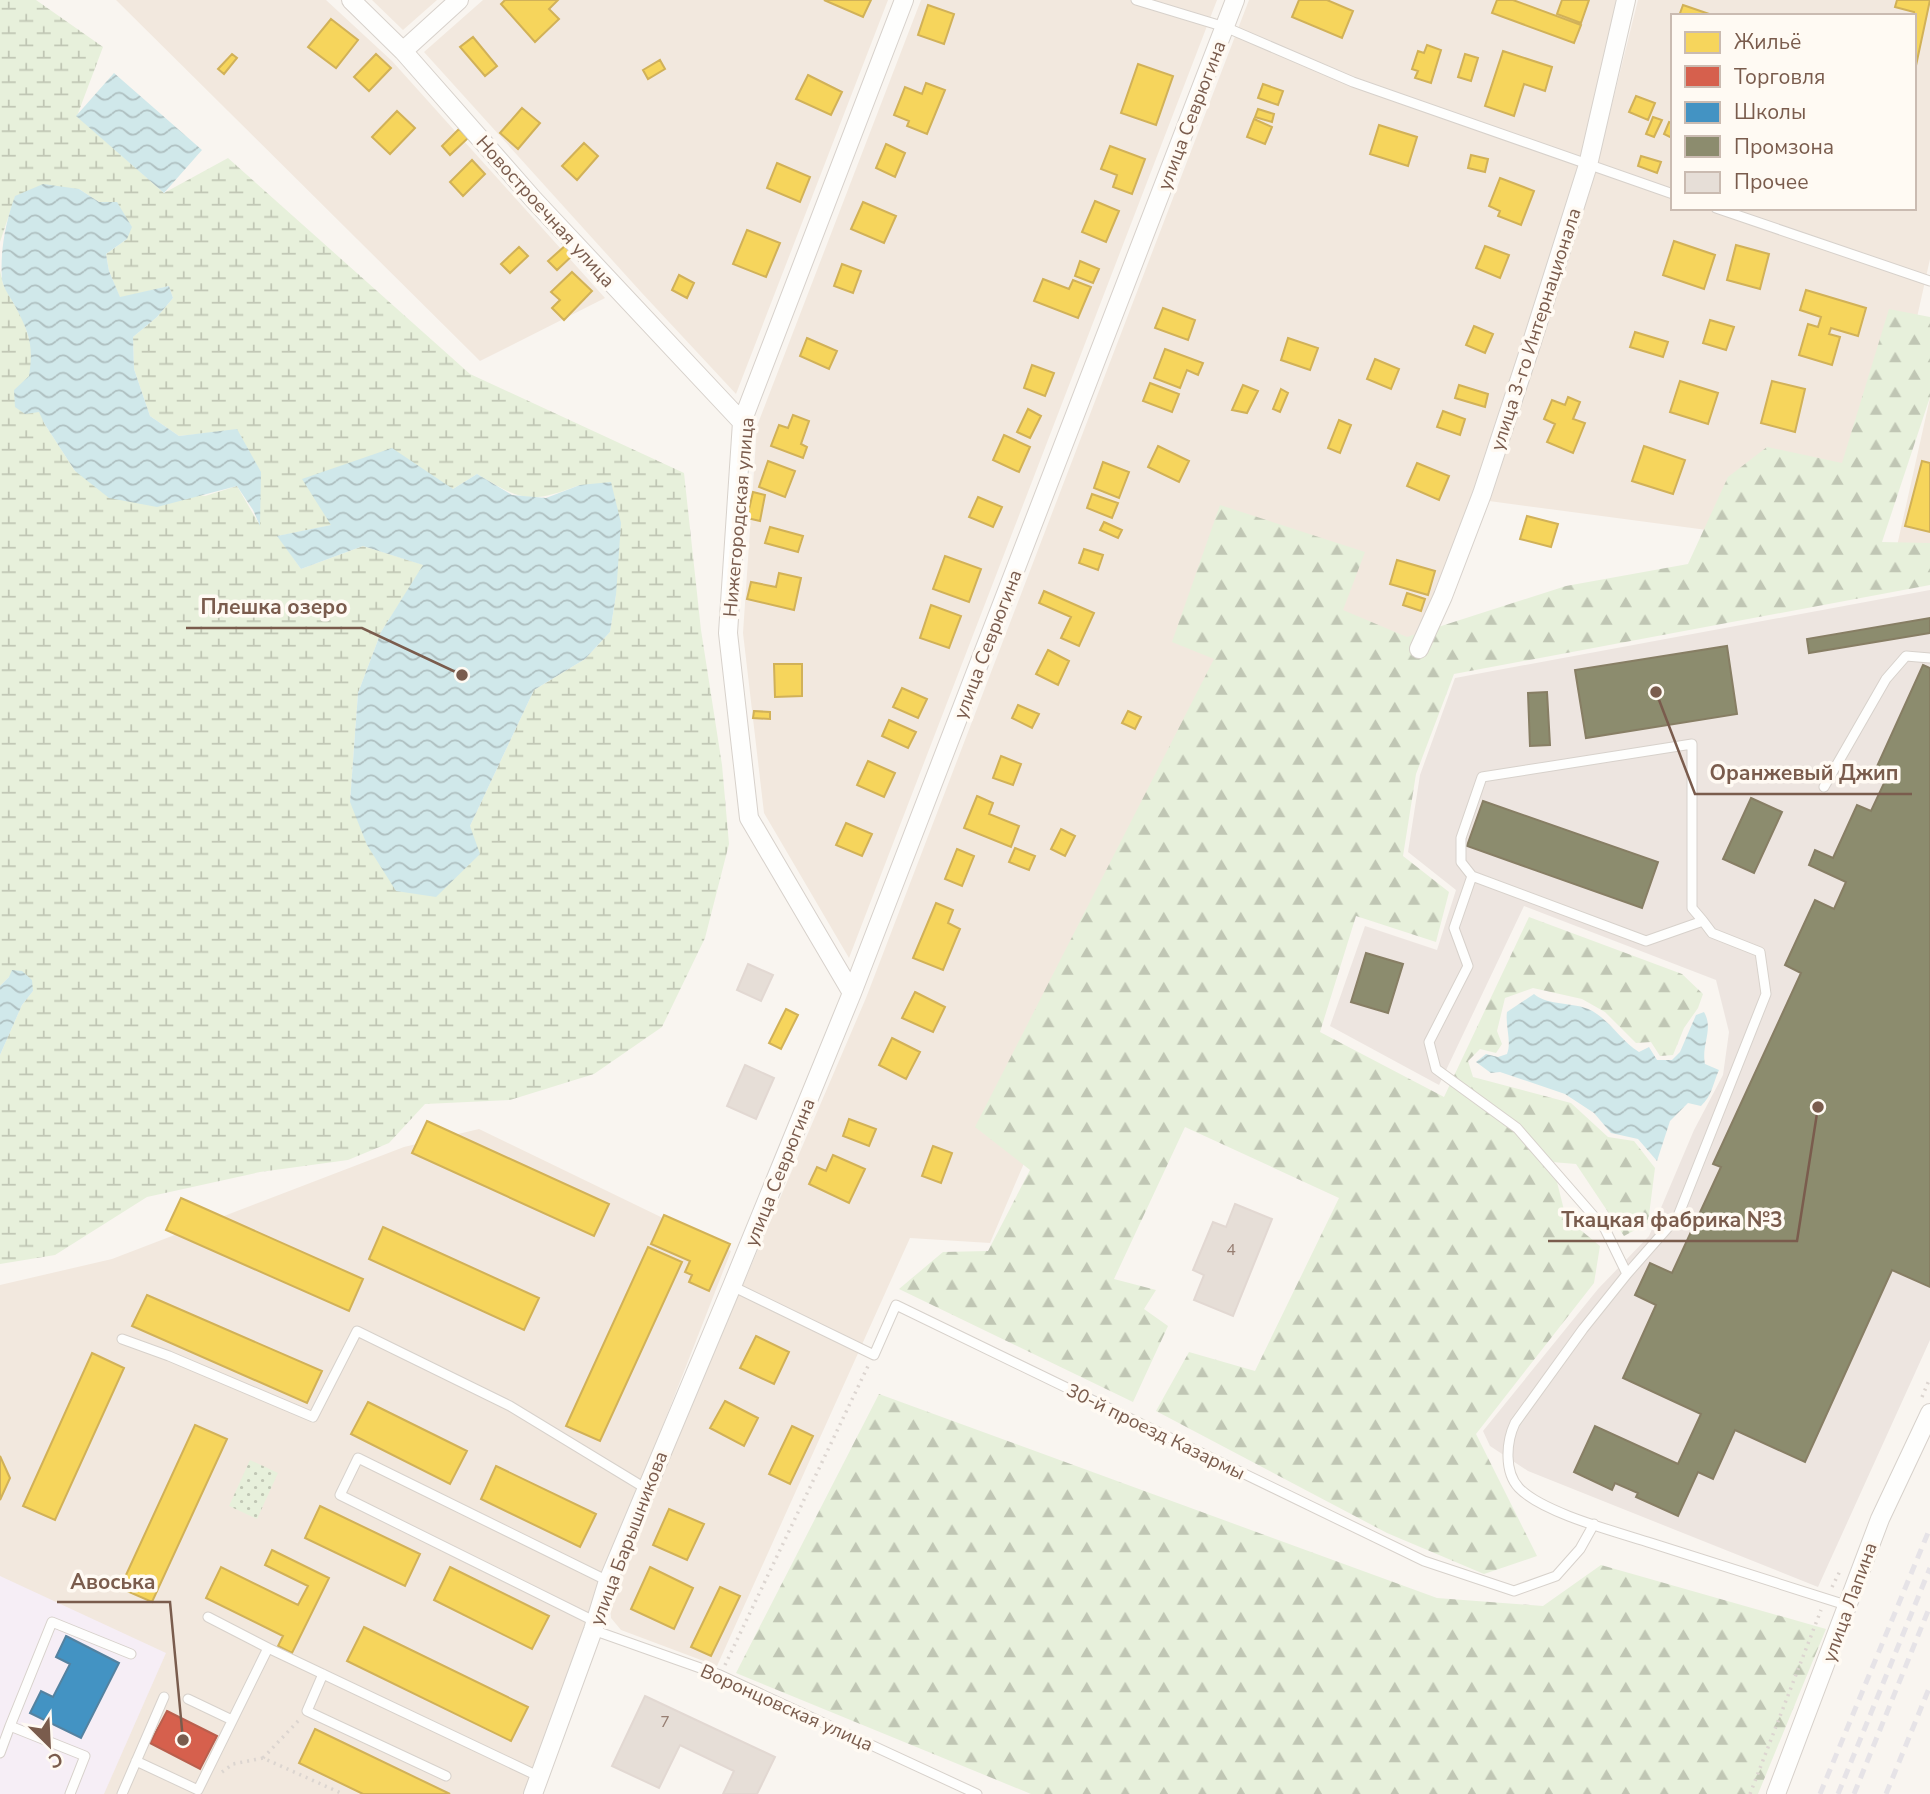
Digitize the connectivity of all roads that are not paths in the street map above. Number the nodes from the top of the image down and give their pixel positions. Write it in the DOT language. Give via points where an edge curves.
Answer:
graph roads {
  1 [pos="351,0"];
  2 [pos="459,0"];
  3 [pos="904,0"];
  4 [pos="1136,0"];
  5 [pos="1235,0"];
  6 [pos="1626,0"];
  7 [pos="1225,27"];
  8 [pos="403,51"];
  9 [pos="1588,165"];
  10 [pos="1671,193"];
  11 [pos="1722,210"];
  12 [pos="1930,281"];
  13 [pos="741,422"];
  14 [pos="1419,649"];
  15 [pos="1930,658"];
  16 [pos="1824,787"];
  17 [pos="1472,876"];
  18 [pos="1703,922"];
  19 [pos="852,993"];
  20 [pos="1627,1274"];
  21 [pos="732,1286"];
  22 [pos="122,1339"];
  23 [pos="1930,1413"];
  24 [pos="645,1488"];
  25 [pos="1594,1524"];
  26 [pos="608,1581"];
  27 [pos="1849,1606"];
  28 [pos="208,1617"];
  29 [pos="594,1626"];
  30 [pos="268,1648"];
  31 [pos="131,1654"];
  32 [pos="323,1674"];
  33 [pos="164,1697"];
  34 [pos="188,1699"];
  35 [pos="232,1720"];
  36 [pos="10,1726"];
  37 [pos="0,1753"];
  38 [pos="136,1760"];
  39 [pos="446,1776"];
  40 [pos="540,1777"];
  41 [pos="70,1794"];
  42 [pos="121,1794"];
  43 [pos="533,1794"];
  44 [pos="976,1794"];
  45 [pos="1776,1794"];
  1 -- 8 [label="street, Новостроечная улица"];
  2 -- 8 [label="street"];
  3 -- 13 [label="street, Нижегородская улица"];
  4 -- 7 [label="lane"];
  5 -- 7 [label="street, улица Севрюгина"];
  6 -- 9 [label="street, улица 3-го Интернационала"];
  7 -- 9 [label="lane" via="1353,82"];
  7 -- 19 [label="street, улица Севрюгина"];
  8 -- 13 [label="street, Новостроечная улица" via="534,200"];
  9 -- 10 [label="lane"];
  9 -- 14 [label="street, улица 3-го Интернационала" via="1482,494"];
  11 -- 12 [label="lane"];
  13 -- 19 [label="street, Нижегородская улица" via="728,633 749,818"];
  15 -- 16 [label="lane" via="1906,656 1886,679"];
  17 -- 18 [label="lane" via="1646,941"];
  17 -- 18 [label="lane" via="1461,862 1461,838 1482,777 1692,744 1692,908"];
  17 -- 20 [label="lane" via="1454,928 1468,966 1429,1042 1436,1069 1517,1128 1605,1229"];
  18 -- 20 [label="lane" via="1712,933 1760,953 1766,994 1678,1216"];
  19 -- 21 [label="street, улица Севрюгина"];
  20 -- 25 [label="lane" via="1510,1433 1510,1470 1517,1486 1532,1500"];
  21 -- 24 [label="street, улица Барышникова"];
  21 -- 25 [label="lane, 30-й проезд Казармы" via="874,1355 896,1305 1424,1561 1514,1591 1556,1576"];
  22 -- 24 [label="lane" via="313,1417 357,1331 510,1406"];
  23 -- 27 [label="street, улица Лапина" via="1880,1518"];
  24 -- 26 [label="street, улица Барышникова"];
  25 -- 27 [label="lane"];
  26 -- 29 [label="street, улица Барышникова"];
  26 -- 29 [label="lane, Воронцовская улица" via="358,1458 340,1494"];
  27 -- 45 [label="street, улица Лапина"];
  28 -- 30 [label="lane"];
  29 -- 40 [label="street, улица Барышникова"];
  29 -- 44 [label="lane, Воронцовская улица" via="720,1675"];
  30 -- 32 [label="lane"];
  30 -- 35 [label="lane"];
  31 -- 36 [label="lane" via="52,1622"];
  32 -- 39 [label="lane" via="307,1711"];
  32 -- 40 [label="lane"];
  33 -- 38 [label="lane"];
  34 -- 35 [label="lane"];
  35 -- 38 [label="lane" via="198,1790"];
  36 -- 37 [label="lane"];
  36 -- 41 [label="lane" via="85,1756"];
  38 -- 42 [label="lane"];
  40 -- 43 [label="street, улица Барышникова"];
}
